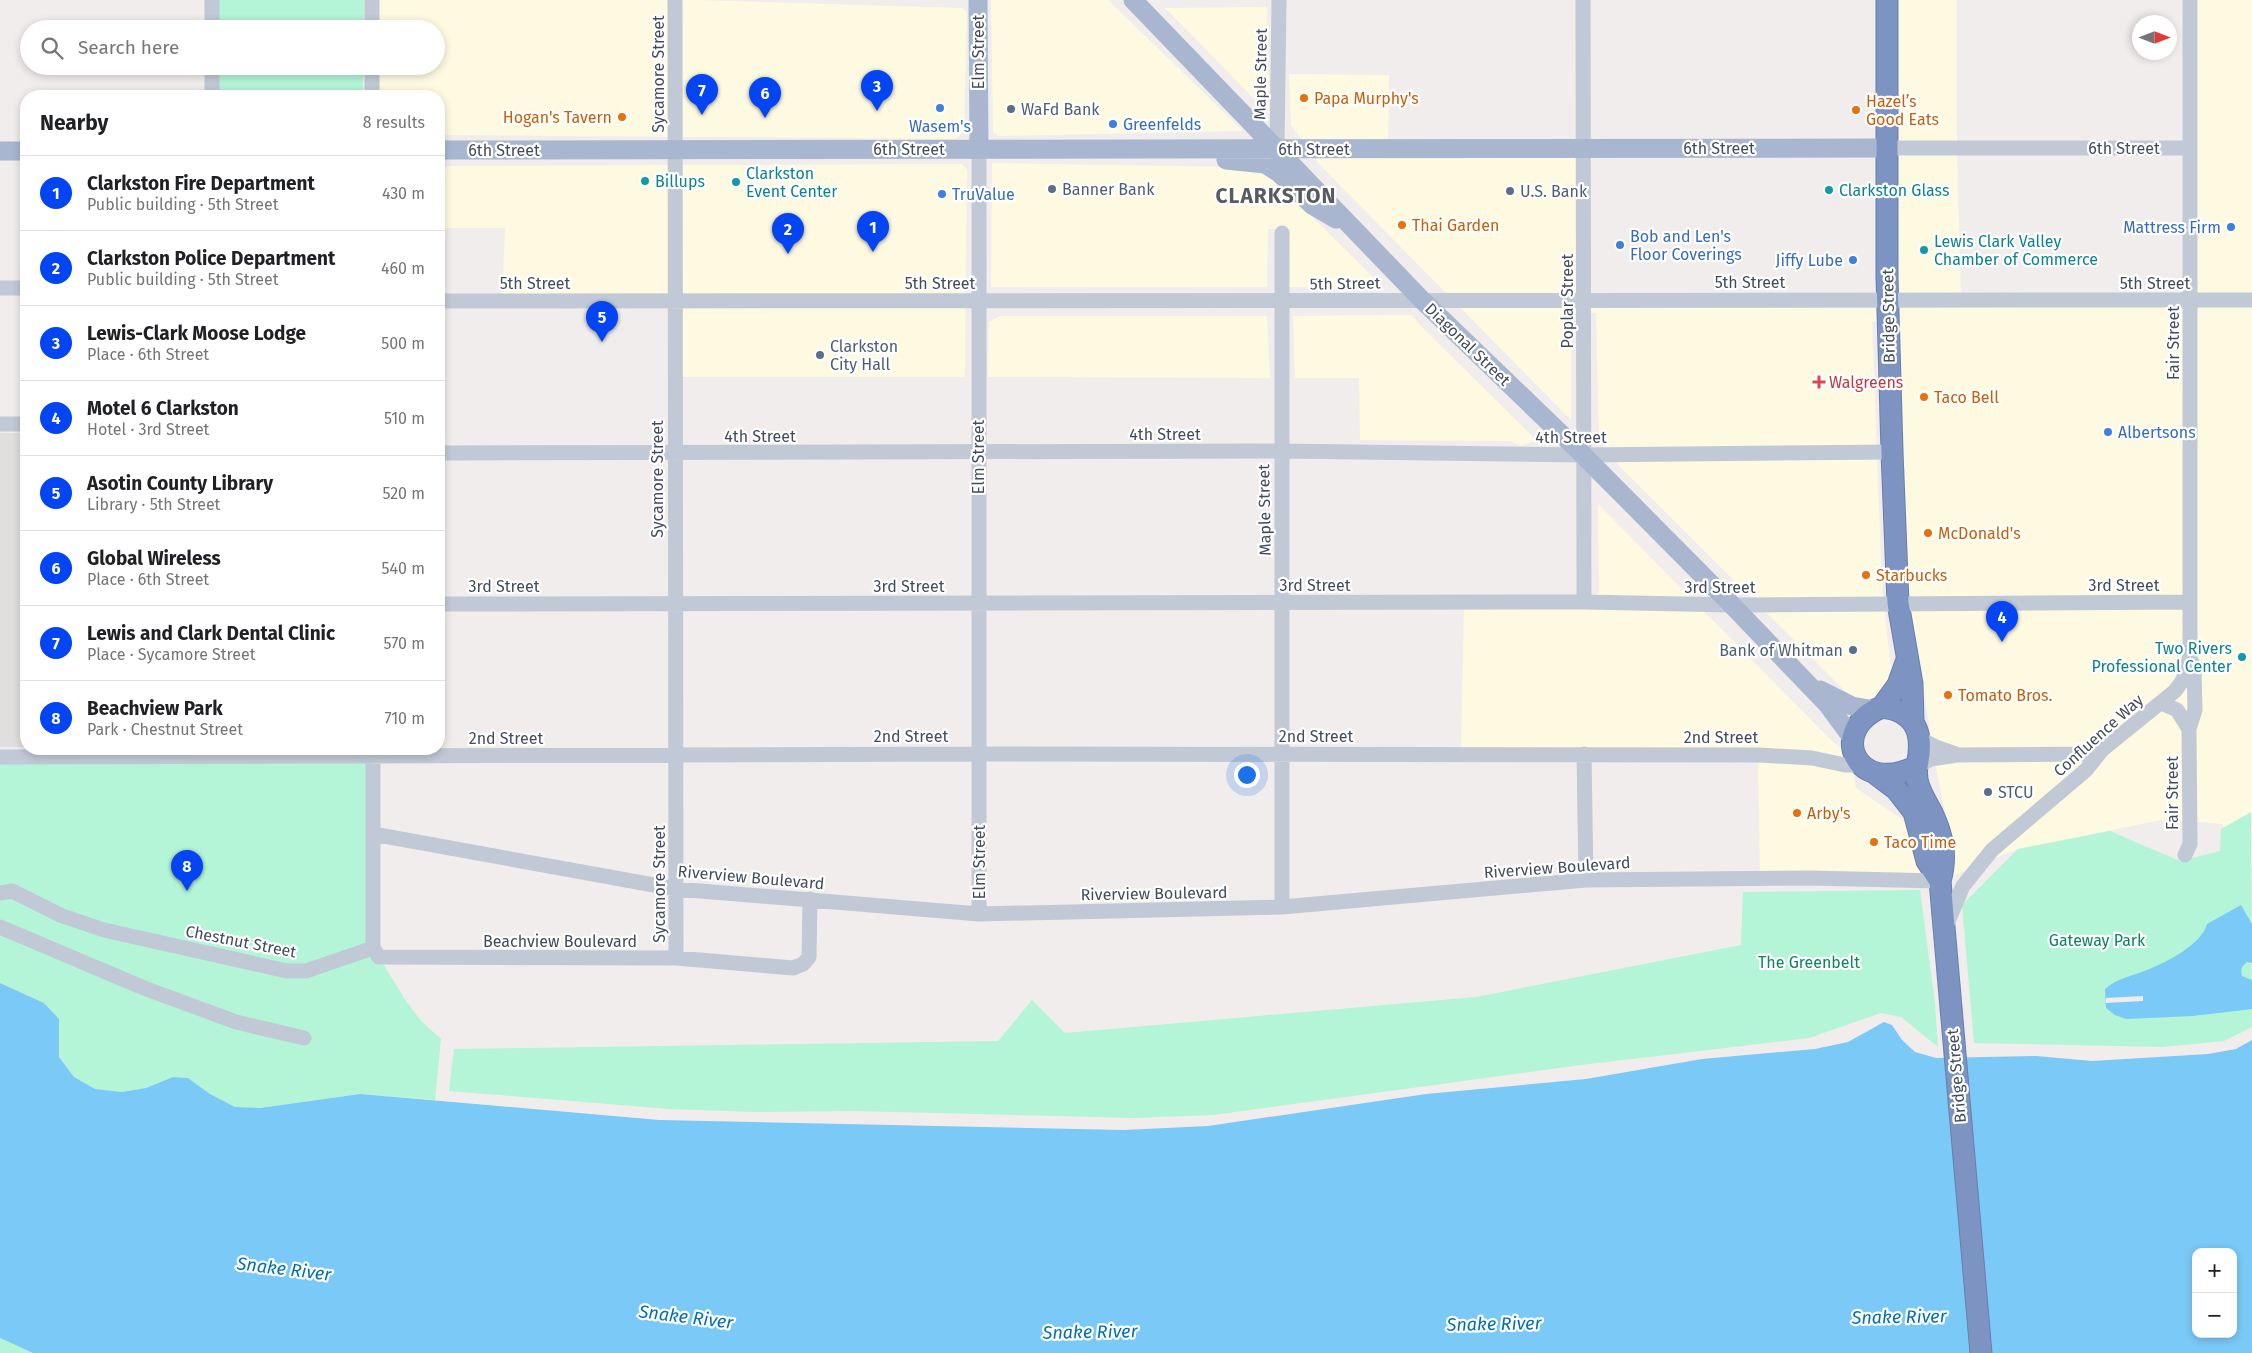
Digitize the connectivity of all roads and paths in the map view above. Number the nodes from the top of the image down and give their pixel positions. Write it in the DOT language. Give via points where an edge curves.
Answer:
graph roads {
  1 [pos="212,0"];
  2 [pos="372,0"];
  3 [pos="675,0"];
  4 [pos="978,0"];
  5 [pos="1133,0"];
  6 [pos="1279,0"];
  7 [pos="1583,0"];
  8 [pos="1887,0"];
  9 [pos="2190,0"];
  10 [pos="212,20"];
  11 [pos="372,20"];
  12 [pos="212,75"];
  13 [pos="372,75"];
  14 [pos="212,90"];
  15 [pos="372,90"];
  16 [pos="1583,148"];
  17 [pos="1887,148"];
  18 [pos="2189,148"];
  19 [pos="979,149"];
  20 [pos="1210,149"];
  21 [pos="445,150"];
  22 [pos="1277,150"];
  23 [pos="0,151"];
  24 [pos="20,151"];
  25 [pos="676,151"];
  26 [pos="1353,228"];
  27 [pos="1282,233"];
  28 [pos="0,288"];
  29 [pos="20,288"];
  30 [pos="1585,299"];
  31 [pos="675,300"];
  32 [pos="1422,300"];
  33 [pos="1888,300"];
  34 [pos="2252,300"];
  35 [pos="445,301"];
  36 [pos="978,301"];
  37 [pos="1283,301"];
  38 [pos="2191,301"];
  39 [pos="0,424"];
  40 [pos="20,424"];
  41 [pos="1281,451"];
  42 [pos="978,452"];
  43 [pos="1892,452"];
  44 [pos="445,453"];
  45 [pos="674,454"];
  46 [pos="1583,456"];
  47 [pos="1283,602"];
  48 [pos="1584,602"];
  49 [pos="2190,602"];
  50 [pos="979,603"];
  51 [pos="1898,603"];
  52 [pos="445,604"];
  53 [pos="675,604"];
  54 [pos="1732,605"];
  55 [pos="2190,656"];
  56 [pos="1907,660"];
  57 [pos="2183,680"];
  58 [pos="1808,684"];
  59 [pos="2161,703"];
  60 [pos="1878,708"];
  61 [pos="2189,729"];
  62 [pos="1917,731"];
  63 [pos="1853,742"];
  64 [pos="2102,750"];
  65 [pos="445,753"];
  66 [pos="979,754"];
  67 [pos="1282,754"];
  68 [pos="1584,754"];
  69 [pos="1957,754"];
  70 [pos="21,755"];
  71 [pos="373,755"];
  72 [pos="676,755"];
  73 [pos="0,757"];
  74 [pos="1822,761"];
  75 [pos="1917,766"];
  76 [pos="1869,770"];
  77 [pos="373,834"];
  78 [pos="2185,855"];
  79 [pos="1586,880"];
  80 [pos="1940,882"];
  81 [pos="676,889"];
  82 [pos="0,892"];
  83 [pos="810,899"];
  84 [pos="1282,907"];
  85 [pos="979,914"];
  86 [pos="0,927"];
  87 [pos="1944,932"];
  88 [pos="373,948"];
  89 [pos="676,958"];
  90 [pos="304,1038"];
  91 [pos="1981,1353"];
  1 -- 10 [label="street"];
  2 -- 11 [label="street"];
  3 -- 25 [label="street, Sycamore Street"];
  4 -- 19 [label="main road, Elm Street"];
  5 -- 22 [label="main road, Diagonal Street"];
  6 -- 22 [label="street, Maple Street"];
  7 -- 16 [label="street, Poplar Street"];
  8 -- 17 [label="highway, Bridge Street"];
  9 -- 18 [label="street, Fair Street"];
  12 -- 14 [label="street"];
  13 -- 15 [label="street"];
  16 -- 17 [label="main road, 6th Street"];
  16 -- 22 [label="main road, 6th Street"];
  16 -- 30 [label="street, Poplar Street"];
  17 -- 18 [label="street, 6th Street"];
  17 -- 33 [label="highway, Bridge Street"];
  18 -- 38 [label="street, Fair Street"];
  19 -- 20 [label="main road, 6th Street"];
  19 -- 25 [label="main road, 6th Street"];
  19 -- 36 [label="street, Elm Street"];
  20 -- 22 [label="main road, 6th Street"];
  20 -- 26 [label="main road" via="1220,159 1265,164 1312,205"];
  21 -- 25 [label="main road, 6th Street"];
  22 -- 26 [label="main road, Diagonal Street"];
  23 -- 24 [label="main road"];
  25 -- 31 [label="street, Sycamore Street"];
  26 -- 32 [label="main road, Diagonal Street"];
  27 -- 37 [label="street, Maple Street"];
  28 -- 29 [label="street"];
  30 -- 32 [label="street, 5th Street"];
  30 -- 33 [label="street, 5th Street"];
  30 -- 46 [label="street, Poplar Street"];
  31 -- 35 [label="street, 5th Street"];
  31 -- 36 [label="street, 5th Street"];
  31 -- 45 [label="street, Sycamore Street"];
  32 -- 37 [label="street, 5th Street"];
  32 -- 46 [label="main road, Diagonal Street"];
  33 -- 38 [label="street, 5th Street"];
  33 -- 43 [label="highway, Bridge Street"];
  34 -- 38 [label="street, 5th Street"];
  36 -- 37 [label="street, 5th Street"];
  36 -- 42 [label="street, Elm Street"];
  37 -- 41 [label="street, Maple Street"];
  38 -- 49 [label="street, Fair Street"];
  39 -- 40 [label="street"];
  41 -- 42 [label="street, 4th Street"];
  41 -- 46 [label="street, 4th Street"];
  41 -- 47 [label="street, Maple Street"];
  42 -- 45 [label="street, 4th Street"];
  42 -- 50 [label="street, Elm Street"];
  43 -- 46 [label="street, 4th Street"];
  43 -- 51 [label="highway, Bridge Street"];
  44 -- 45 [label="street, 4th Street"];
  45 -- 53 [label="street, Sycamore Street"];
  46 -- 48 [label="street, Poplar Street"];
  46 -- 54 [label="main road, Diagonal Street"];
  47 -- 48 [label="street, 3rd Street"];
  47 -- 50 [label="street, 3rd Street"];
  47 -- 67 [label="street, Maple Street"];
  48 -- 54 [label="street, 3rd Street"];
  49 -- 51 [label="street, 3rd Street"];
  49 -- 55 [label="street, Fair Street"];
  50 -- 53 [label="street, 3rd Street"];
  50 -- 66 [label="street, Elm Street"];
  51 -- 54 [label="street, 3rd Street"];
  51 -- 56 [label="highway, Bridge Street"];
  52 -- 53 [label="street, 3rd Street"];
  53 -- 72 [label="street, Sycamore Street"];
  54 -- 58 [label="main road, Diagonal Street"];
  55 -- 57 [label="street, Fair Street"];
  55 -- 61 [label="street, Fair Street" via="2194,669 2195,710"];
  56 -- 60 [label="highway, Bridge Street" via="1898,685"];
  56 -- 62 [label="highway, Bridge Street"];
  57 -- 59 [label="street, Confluence Way"];
  58 -- 60 [label="main road, Diagonal Street" via="1852,706"];
  58 -- 63 [label="main road, Diagonal Street" via="1828,705"];
  59 -- 61 [label="street" via="2177,710"];
  59 -- 64 [label="street, Confluence Way"];
  60 -- 62 [label="highway" via="1897,711"];
  60 -- 63 [label="highway" via="1859,723"];
  61 -- 78 [label="street, Fair Street" via="2190,844"];
  62 -- 69 [label="street" via="1936,747"];
  62 -- 75 [label="highway"];
  63 -- 74 [label="street" via="1846,750"];
  63 -- 76 [label="highway" via="1855,756"];
  64 -- 69 [label="street" via="2082,754"];
  64 -- 87 [label="street, Confluence Way" via="2086,770 1992,850 1963,886"];
  65 -- 72 [label="street, 2nd Street"];
  66 -- 67 [label="street, 2nd Street"];
  66 -- 72 [label="street, 2nd Street"];
  66 -- 85 [label="street, Elm Street"];
  67 -- 68 [label="street, 2nd Street"];
  67 -- 84 [label="street, Maple Street"];
  68 -- 74 [label="street, 2nd Street" via="1772,755"];
  68 -- 79 [label="street"];
  69 -- 75 [label="street" via="1931,759"];
  70 -- 73 [label="street, 2nd Street"];
  71 -- 77 [label="street"];
  72 -- 81 [label="street, Sycamore Street"];
  74 -- 76 [label="street, 2nd Street"];
  75 -- 76 [label="highway" via="1900,773"];
  75 -- 80 [label="highway, Bridge Street" via="1918,787 1942,837 1944,866"];
  76 -- 80 [label="highway, Bridge Street" via="1896,788 1914,812 1927,862"];
  77 -- 81 [label="street, Riverview Boulevard"];
  77 -- 88 [label="street"];
  79 -- 80 [label="street, Riverview Boulevard" via="1810,878"];
  79 -- 84 [label="street, Riverview Boulevard"];
  80 -- 87 [label="highway, Bridge Street"];
  81 -- 83 [label="street, Riverview Boulevard"];
  81 -- 89 [label="street, Sycamore Street"];
  82 -- 88 [label="street, Chestnut Street" via="12,891 60,915 104,930 287,971 306,971"];
  83 -- 85 [label="street, Riverview Boulevard"];
  83 -- 89 [label="street, Beachview Boulevard" via="809,957 803,964 793,968"];
  84 -- 85 [label="street, Riverview Boulevard"];
  86 -- 90 [label="street" via="144,988 236,1022"];
  87 -- 91 [label="highway, Bridge Street"];
  88 -- 89 [label="street, Beachview Boulevard" via="379,957"];
}
